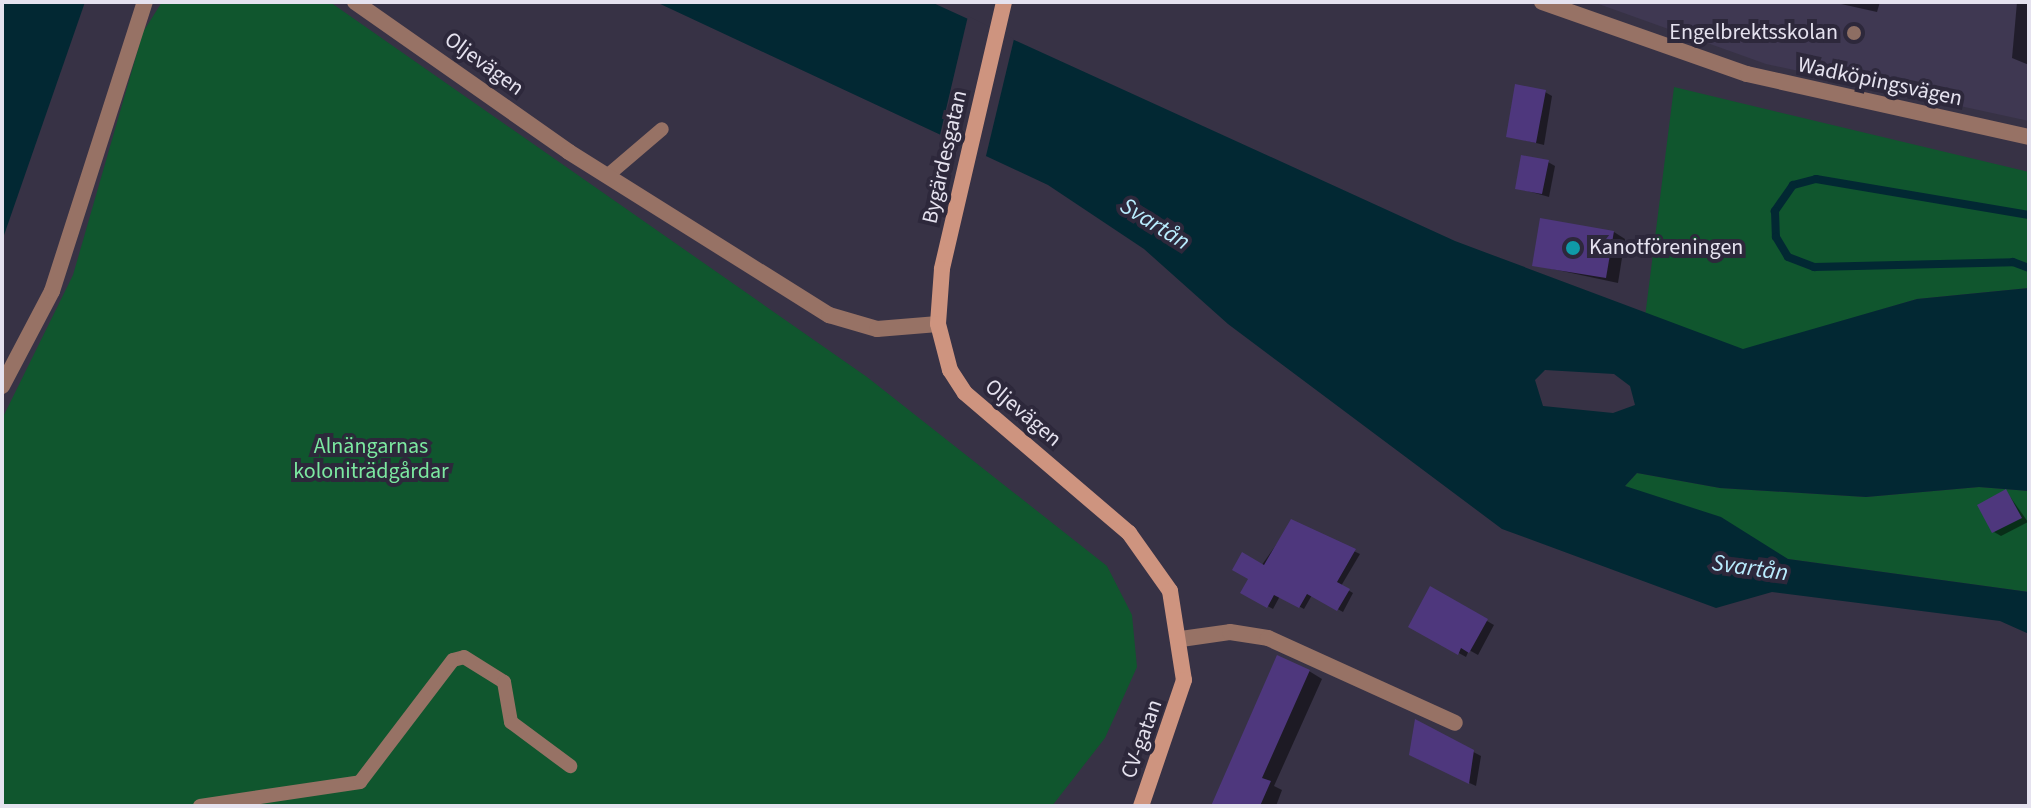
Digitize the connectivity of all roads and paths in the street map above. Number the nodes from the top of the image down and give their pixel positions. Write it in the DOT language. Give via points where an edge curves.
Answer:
graph roads {
  1 [pos="145,2"];
  2 [pos="355,2"];
  3 [pos="1004,2"];
  4 [pos="1542,2"];
  5 [pos="662,129"];
  6 [pos="2029,137"];
  7 [pos="607,176"];
  8 [pos="938,324"];
  9 [pos="2,386"];
  10 [pos="1181,639"];
  11 [pos="1455,723"];
  12 [pos="570,766"];
  13 [pos="200,806"];
  14 [pos="1141,806"];
  1 -- 9 [label="street" via="52,291"];
  2 -- 7 [label="street, Oljevägen"];
  3 -- 8 [label="street, Bygärdesgatan" via="956,211"];
  4 -- 6 [label="street, Wadköpingsvägen" via="1747,74"];
  5 -- 7 [label="lane"];
  7 -- 8 [label="street, Oljevägen" via="829,315 877,329"];
  8 -- 10 [label="street, Oljevägen" via="950,370 965,393 1129,533 1153,562 1170,591"];
  10 -- 11 [label="street" via="1230,632 1268,638"];
  10 -- 14 [label="street, CV-gatan" via="1179,709"];
  12 -- 13 [label="lane" via="511,722 504,682 464,657 453,660 360,782"];
}
